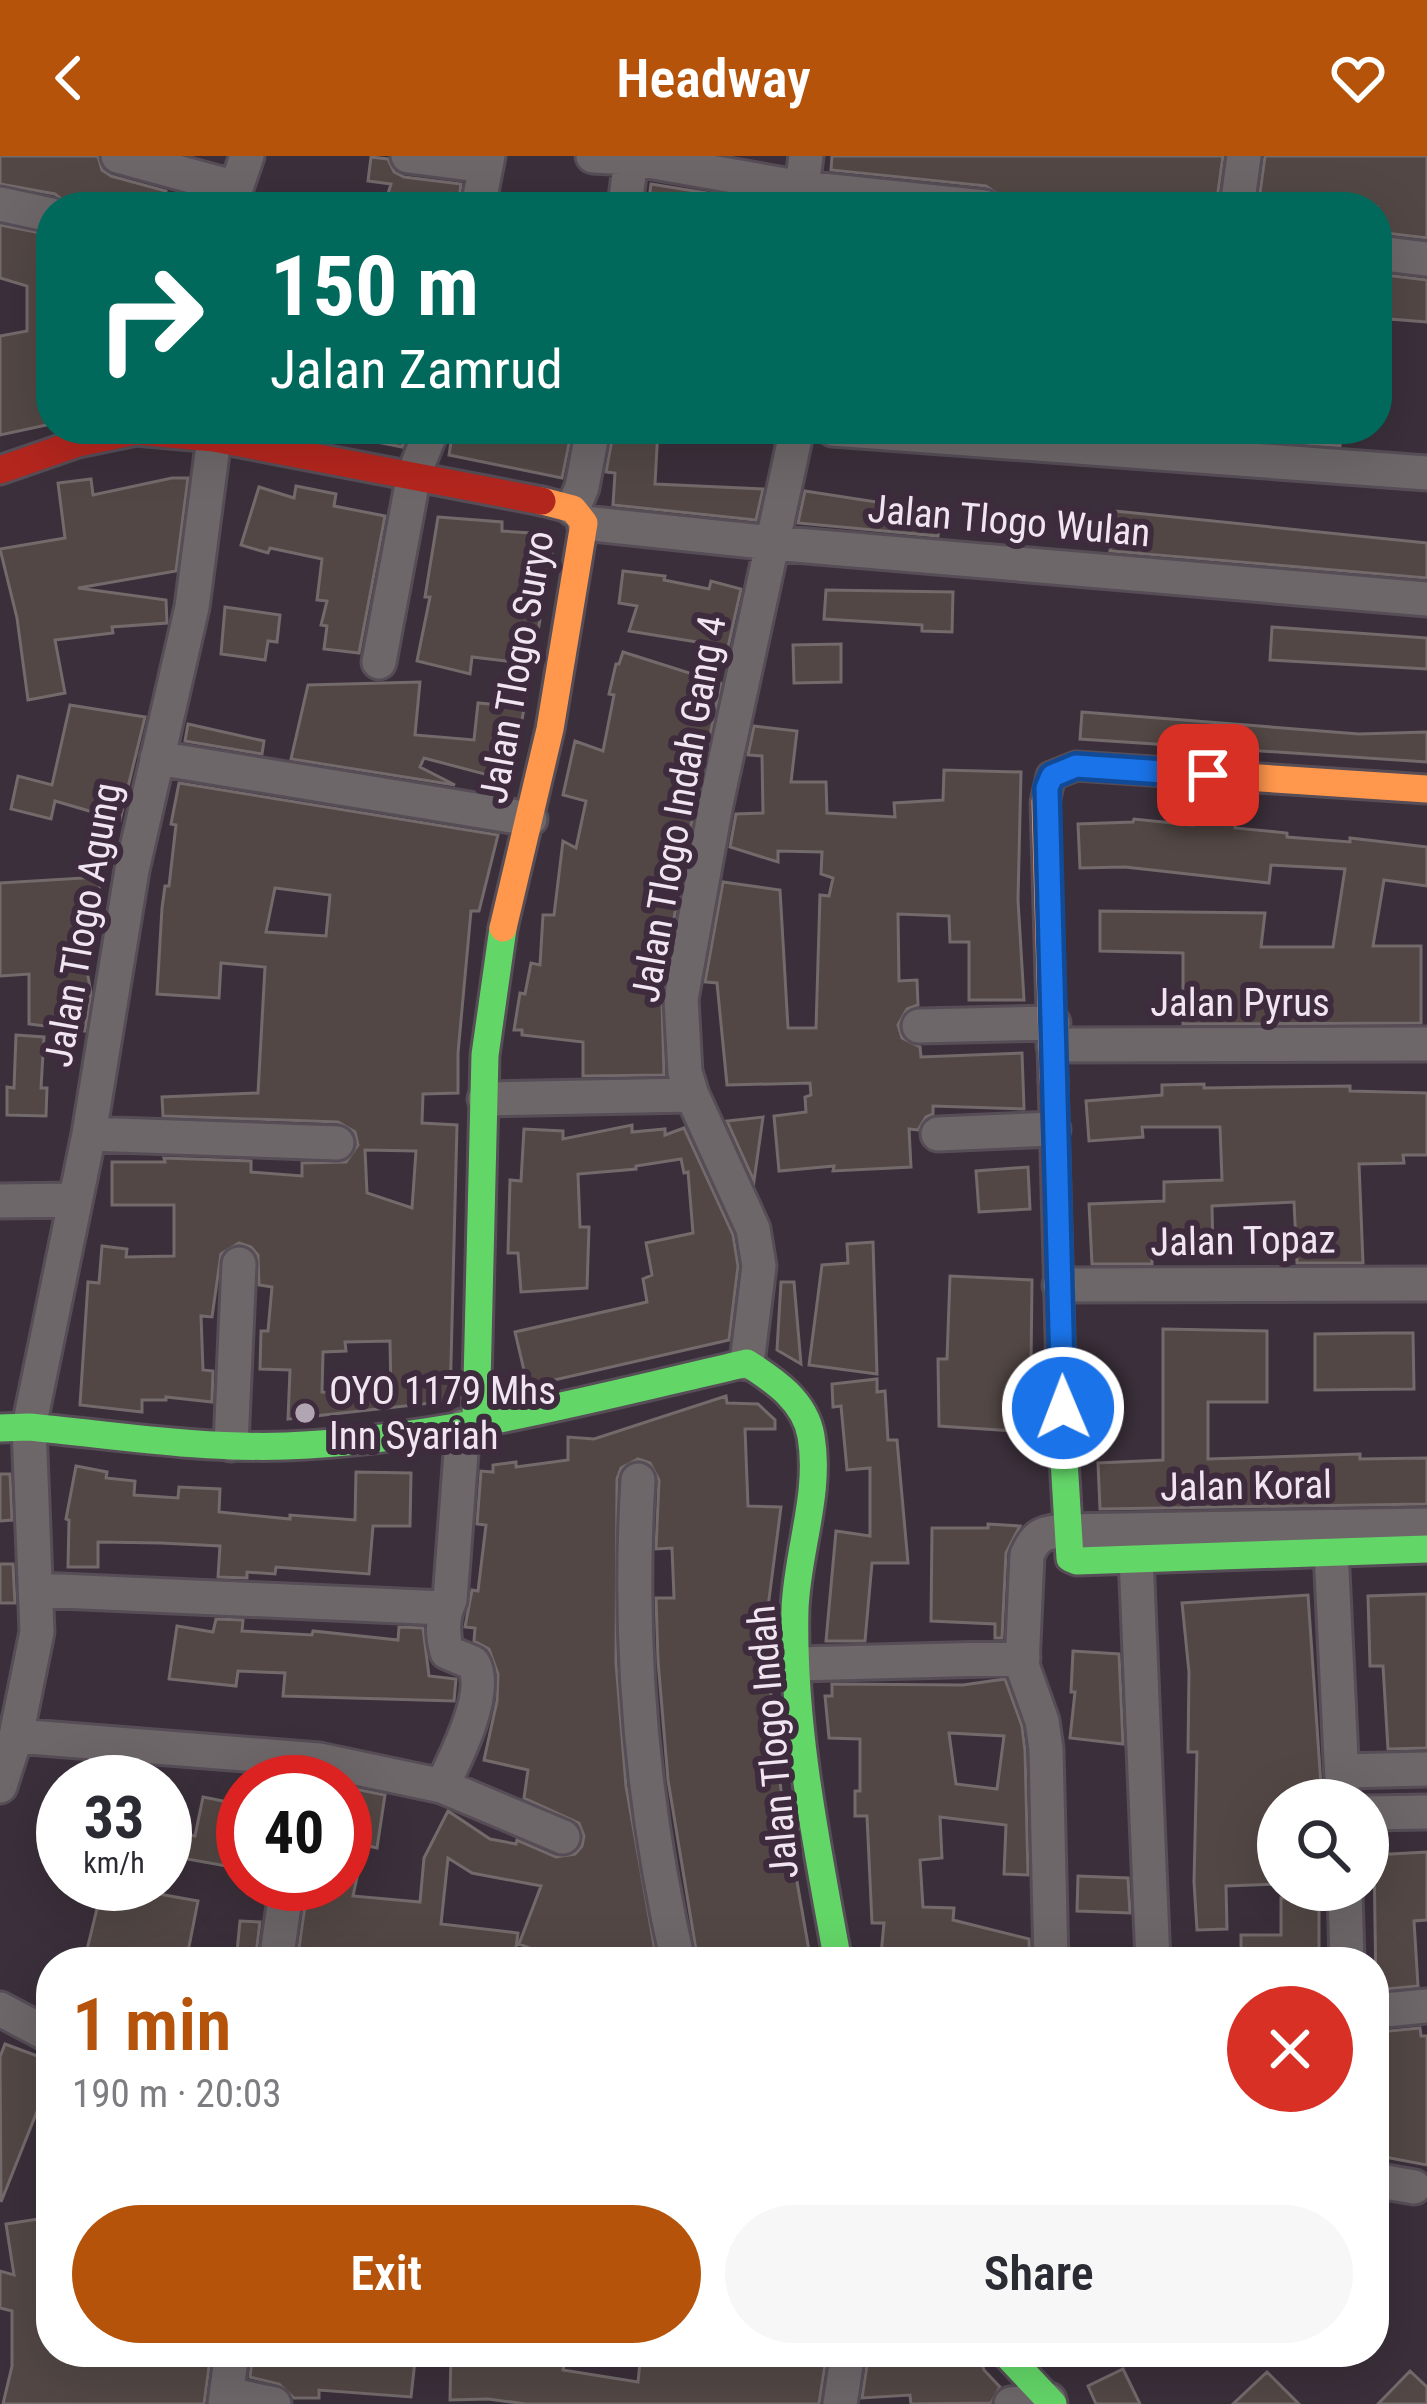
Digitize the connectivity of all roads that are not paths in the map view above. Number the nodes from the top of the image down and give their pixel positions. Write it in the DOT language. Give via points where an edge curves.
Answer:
graph roads {
  1 [pos="118,156"];
  2 [pos="408,156"];
  3 [pos="593,156"];
  4 [pos="1244,156"];
  5 [pos="631,158"];
  6 [pos="487,161"];
  7 [pos="804,172"];
  8 [pos="238,184"];
  9 [pos="481,192"];
  10 [pos="628,192"];
  11 [pos="907,192"];
  12 [pos="1239,192"];
  13 [pos="0,204"];
  14 [pos="36,212"];
  15 [pos="1392,255"];
  16 [pos="1427,260"];
  17 [pos="74,444"];
  18 [pos="235,444"];
  19 [pos="270,444"];
  20 [pos="426,444"];
  21 [pos="590,444"];
  22 [pos="794,444"];
  23 [pos="1036,444"];
  24 [pos="0,470"];
  25 [pos="1427,473"];
  26 [pos="414,474"];
  27 [pos="579,516"];
  28 [pos="772,543"];
  29 [pos="1427,599"];
  30 [pos="379,662"];
  31 [pos="157,758"];
  32 [pos="1427,789"];
  33 [pos="530,819"];
  34 [pos="919,1026"];
  35 [pos="1053,1034"];
  36 [pos="1427,1044"];
  37 [pos="692,1094"];
  38 [pos="485,1100"];
  39 [pos="1053,1129"];
  40 [pos="89,1134"];
  41 [pos="938,1134"];
  42 [pos="337,1143"];
  43 [pos="75,1200"];
  44 [pos="0,1201"];
  45 [pos="238,1264"];
  46 [pos="1427,1284"];
  47 [pos="1060,1285"];
  48 [pos="747,1363"];
  49 [pos="470,1424"];
  50 [pos="15,1428"];
  51 [pos="231,1444"];
  52 [pos="638,1480"];
  53 [pos="1427,1525"];
  54 [pos="1066,1531"];
  55 [pos="1427,1549"];
  56 [pos="1331,1550"];
  57 [pos="1136,1557"];
  58 [pos="38,1590"];
  59 [pos="444,1609"];
  60 [pos="1023,1658"];
  61 [pos="797,1664"];
  62 [pos="15,1671"];
  63 [pos="16,1736"];
  64 [pos="1427,1769"];
  65 [pos="1342,1779"];
  66 [pos="1377,1779"];
  67 [pos="0,1786"];
  68 [pos="442,1786"];
  69 [pos="1427,1812"];
  70 [pos="1389,1813"];
  71 [pos="562,1838"];
  72 [pos="283,1911"];
  73 [pos="1346,1911"];
  74 [pos="278,1947"];
  75 [pos="675,1947"];
  76 [pos="835,1947"];
  77 [pos="1051,1947"];
  78 [pos="1152,1947"];
  79 [pos="1347,1947"];
  80 [pos="1427,2006"];
  81 [pos="0,2009"];
  82 [pos="1389,2010"];
  83 [pos="36,2028"];
  84 [pos="1389,2183"];
  85 [pos="1414,2187"];
  86 [pos="230,2367"];
  87 [pos="846,2367"];
  88 [pos="1018,2367"];
  89 [pos="226,2399"];
  90 [pos="1050,2402"];
  91 [pos="274,2404"];
  92 [pos="840,2404"];
  93 [pos="1011,2404"];
  1 -- 8 [label="street"];
  2 -- 6 [label="street"];
  3 -- 5 [label="street"];
  4 -- 12 [label="street"];
  5 -- 7 [label="street"];
  5 -- 10 [label="street"];
  6 -- 9 [label="street"];
  7 -- 11 [label="street"];
  13 -- 14 [label="street"];
  15 -- 16 [label="street"];
  17 -- 24 [label="street, Jalan Tlogo Suryo"];
  18 -- 31 [label="street, Jalan Tlogo Agung"];
  19 -- 26 [label="street, Jalan Tlogo Suryo"];
  20 -- 26 [label="street"];
  21 -- 27 [label="street"];
  22 -- 28 [label="street, Jalan Tlogo Indah Gang 4"];
  23 -- 25 [label="street"];
  26 -- 27 [label="street, Jalan Tlogo Suryo"];
  26 -- 30 [label="street"];
  27 -- 28 [label="street, Jalan Tlogo Wulan"];
  27 -- 33 [label="street, Jalan Tlogo Suryo" via="569,627"];
  28 -- 29 [label="street, Jalan Tlogo Wulan"];
  28 -- 37 [label="street, Jalan Tlogo Indah Gang 4" via="681,999"];
  31 -- 33 [label="street"];
  31 -- 40 [label="street, Jalan Tlogo Agung"];
  32 -- 35 [label="street" via="1076,766 1052,776 1045,802"];
  33 -- 38 [label="street, Jalan Tlogo Suryo" via="492,970"];
  34 -- 35 [label="street, Jalan Pyrus"];
  35 -- 36 [label="street, Jalan Pyrus"];
  35 -- 39 [label="street"];
  37 -- 38 [label="street"];
  37 -- 48 [label="street, Jalan Tlogo Indah Gang 4" via="754,1229 759,1266"];
  38 -- 49 [label="street, Jalan Tlogo Suryo"];
  39 -- 41 [label="street"];
  39 -- 47 [label="street"];
  40 -- 42 [label="street"];
  40 -- 43 [label="street, Jalan Tlogo Agung"];
  43 -- 44 [label="street"];
  43 -- 50 [label="street, Jalan Tlogo Agung"];
  45 -- 51 [label="street"];
  46 -- 47 [label="street, Jalan Topaz"];
  47 -- 54 [label="street"];
  48 -- 49 [label="street"];
  48 -- 61 [label="street, Jalan Tlogo Indah" via="789,1393 811,1434"];
  49 -- 51 [label="street" via="336,1444"];
  49 -- 59 [label="street"];
  50 -- 51 [label="street"];
  50 -- 58 [label="street, Jalan Tlogo Agung"];
  52 -- 75 [label="street" via="632,1578 643,1741"];
  53 -- 54 [label="street, Jalan Koral"];
  54 -- 57 [label="street" via="1077,1561"];
  54 -- 60 [label="street" via="1042,1532 1027,1555"];
  55 -- 56 [label="street"];
  56 -- 57 [label="street"];
  56 -- 65 [label="street"];
  57 -- 78 [label="street"];
  58 -- 59 [label="street"];
  58 -- 62 [label="street, Jalan Tlogo Agung" via="38,1632"];
  59 -- 68 [label="street" via="447,1652 478,1667 479,1677 464,1742"];
  60 -- 61 [label="street"];
  60 -- 77 [label="street" via="1046,1748"];
  61 -- 76 [label="street, Jalan Tlogo Indah"];
  62 -- 63 [label="street, Jalan Tlogo Agung"];
  63 -- 67 [label="street, Jalan Tlogo Agung"];
  63 -- 68 [label="street" via="319,1760"];
  64 -- 66 [label="street"];
  68 -- 71 [label="street"];
  69 -- 70 [label="street"];
  72 -- 74 [label="street"];
  73 -- 79 [label="street"];
  80 -- 82 [label="street"];
  81 -- 83 [label="street"];
  84 -- 85 [label="street"];
  86 -- 89 [label="street"];
  87 -- 92 [label="street"];
  88 -- 90 [label="street"];
  89 -- 91 [label="street"];
  90 -- 93 [label="street"];
}
